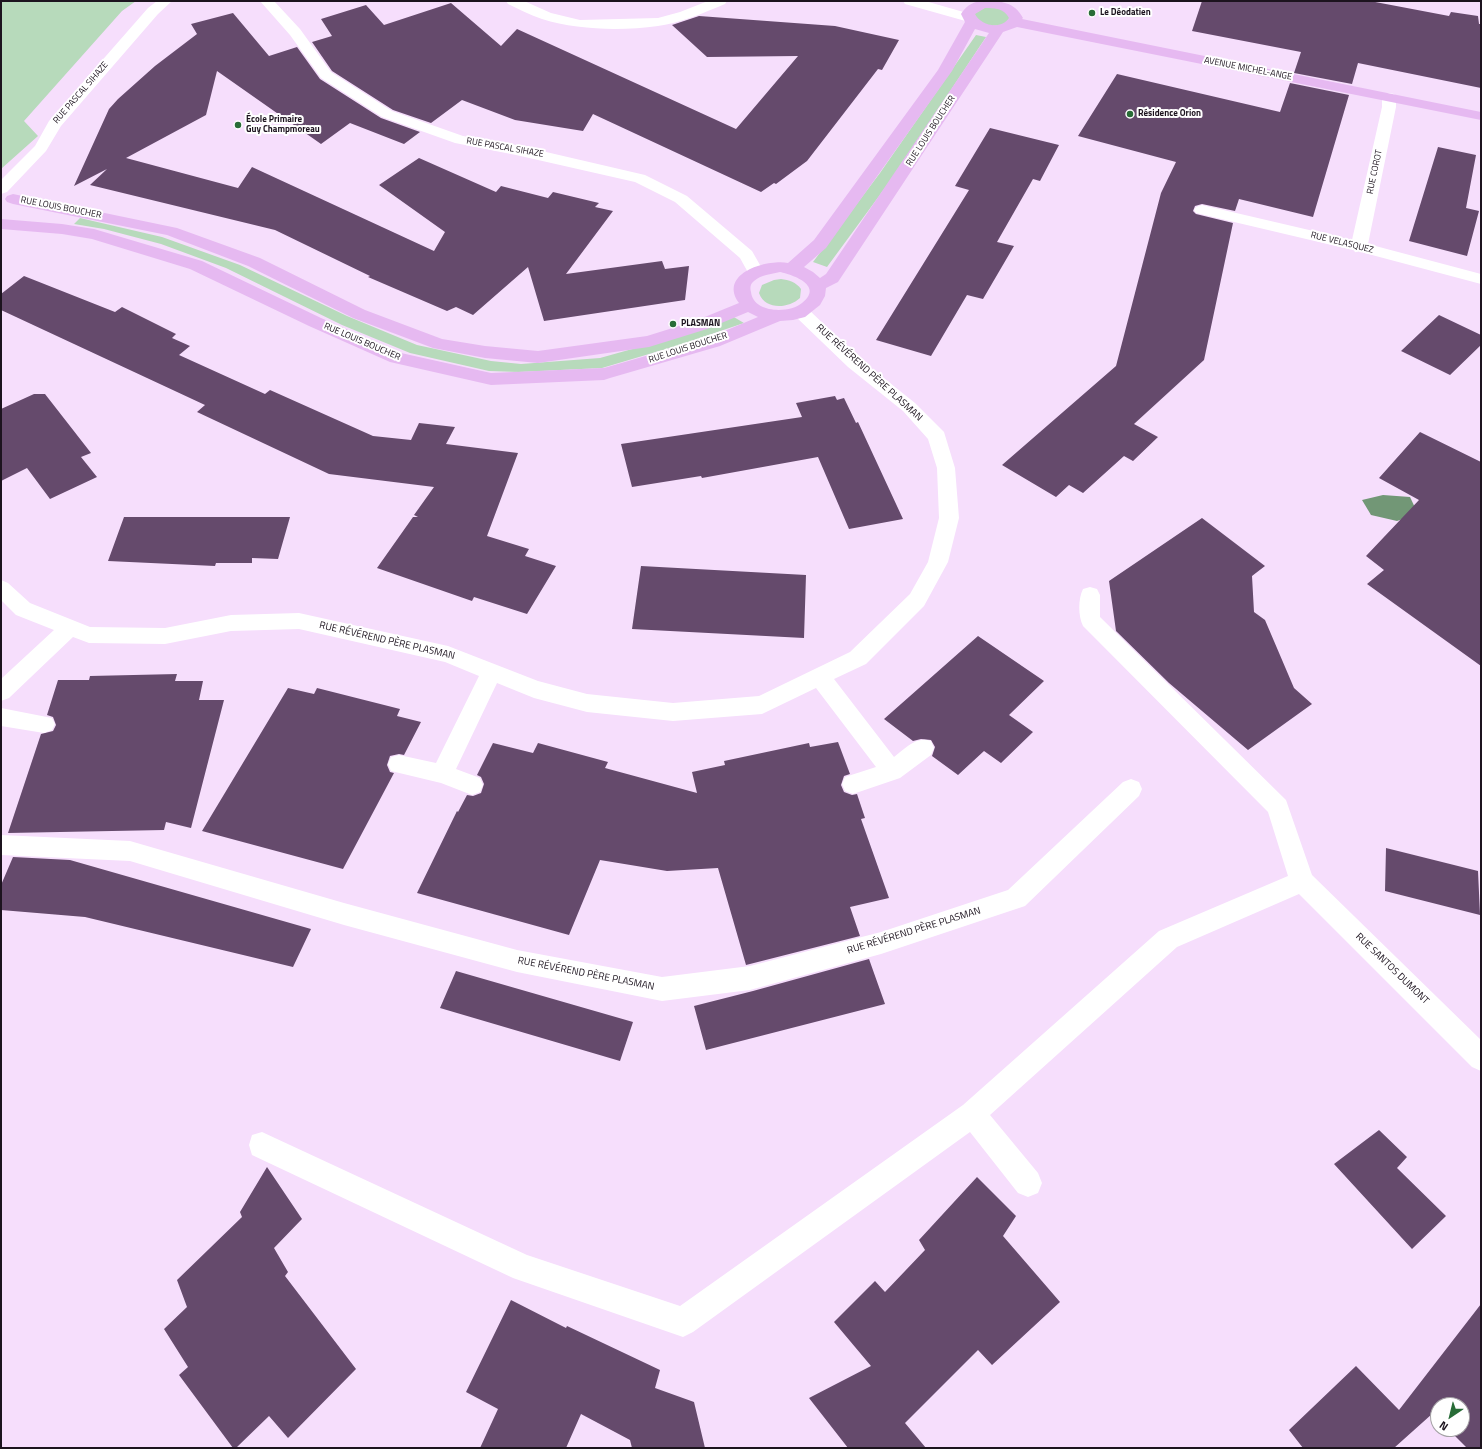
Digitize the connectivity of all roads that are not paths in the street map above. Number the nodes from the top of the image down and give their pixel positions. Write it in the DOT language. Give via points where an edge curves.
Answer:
graph roads {
  1 [pos="165,1"];
  2 [pos="267,1"];
  3 [pos="513,1"];
  4 [pos="720,1"];
  5 [pos="910,1"];
  6 [pos="961,1"];
  7 [pos="994,3"];
  8 [pos="970,20"];
  9 [pos="1015,22"];
  10 [pos="998,29"];
  11 [pos="1389,97"];
  12 [pos="1481,116"];
  13 [pos="5,193"];
  14 [pos="1202,210"];
  15 [pos="1,219"];
  16 [pos="1,224"];
  17 [pos="1359,247"];
  18 [pos="792,269"];
  19 [pos="756,272"];
  20 [pos="1481,279"];
  21 [pos="817,286"];
  22 [pos="748,306"];
  23 [pos="801,312"];
  24 [pos="777,316"];
  25 [pos="1,588"];
  26 [pos="1090,595"];
  27 [pos="70,627"];
  28 [pos="492,672"];
  29 [pos="820,677"];
  30 [pos="1,692"];
  31 [pos="1,717"];
  32 [pos="44,724"];
  33 [pos="923,748"];
  34 [pos="399,764"];
  35 [pos="892,771"];
  36 [pos="442,774"];
  37 [pos="853,784"];
  38 [pos="472,785"];
  39 [pos="1131,789"];
  40 [pos="1,845"];
  41 [pos="1302,881"];
  42 [pos="1481,1058"];
  43 [pos="972,1114"];
  44 [pos="262,1145"];
  45 [pos="1028,1183"];
  1 -- 13 [label="street, RUE PASCAL SIHAZE" via="54,124 41,148"];
  2 -- 19 [label="street, RUE PASCAL SIHAZE" via="295,32 326,75 387,114 460,140 640,178 681,199 746,255"];
  3 -- 4 [label="street" via="546,16 580,24 624,24 658,22 685,15"];
  5 -- 8 [label="street"];
  6 -- 7 [label="street"];
  7 -- 8 [label="main road" via="970,10"];
  7 -- 9 [label="main road" via="1012,10"];
  8 -- 10 [label="main road" via="983,27"];
  8 -- 18 [label="main road" via="945,71 825,238"];
  9 -- 10 [label="main road"];
  9 -- 11 [label="main road, AVENUE MICHEL-ANGE"];
  10 -- 21 [label="main road, RUE LOUIS BOUCHER" via="832,278"];
  11 -- 12 [label="main road, AVENUE MICHEL-ANGE"];
  11 -- 17 [label="street, RUE COROT"];
  13 -- 15 [label="main road" via="14,206"];
  13 -- 22 [label="main road, RUE LOUIS BOUCHER" via="171,232 254,262 359,314 439,344 485,352 538,357 649,341 701,325"];
  14 -- 17 [label="street, RUE VELASQUEZ"];
  16 -- 24 [label="main road, RUE LOUIS BOUCHER" via="94,234 196,264 396,358 491,379 604,374 714,342"];
  17 -- 20 [label="street, RUE VELASQUEZ"];
  18 -- 19 [label="main road" via="768,268"];
  18 -- 21 [label="main road" via="802,272"];
  19 -- 22 [label="main road" via="742,284 740,291"];
  21 -- 23 [label="main road" via="818,294 815,301"];
  22 -- 24 [label="main road" via="756,311"];
  23 -- 24 [label="main road"];
  23 -- 29 [label="street, RUE RÉVÉREND PÈRE PLASMAN" via="854,363 909,407 937,437 946,468 949,518 938,562 917,600 858,658"];
  25 -- 27 [label="street, RUE RÉVÉREND PÈRE PLASMAN" via="23,609"];
  26 -- 41 [label="street" via="1090,620 1278,807"];
  27 -- 28 [label="street, RUE RÉVÉREND PÈRE PLASMAN" via="89,635 165,636 231,623 299,621 448,654"];
  27 -- 30 [label="street"];
  28 -- 29 [label="street, RUE RÉVÉREND PÈRE PLASMAN" via="534,689 587,703 673,712 762,705"];
  28 -- 36 [label="street"];
  29 -- 35 [label="street"];
  31 -- 32 [label="street"];
  33 -- 35 [label="street"];
  34 -- 36 [label="street"];
  35 -- 37 [label="street"];
  36 -- 38 [label="street"];
  39 -- 40 [label="street, RUE RÉVÉREND PÈRE PLASMAN" via="1016,898 881,943 750,978 662,989 517,961 344,914 130,851"];
  41 -- 42 [label="street, RUE SANTOS DUMONT"];
  41 -- 43 [label="street" via="1168,939"];
  43 -- 44 [label="street" via="683,1322 523,1268"];
  43 -- 45 [label="street"];
}
